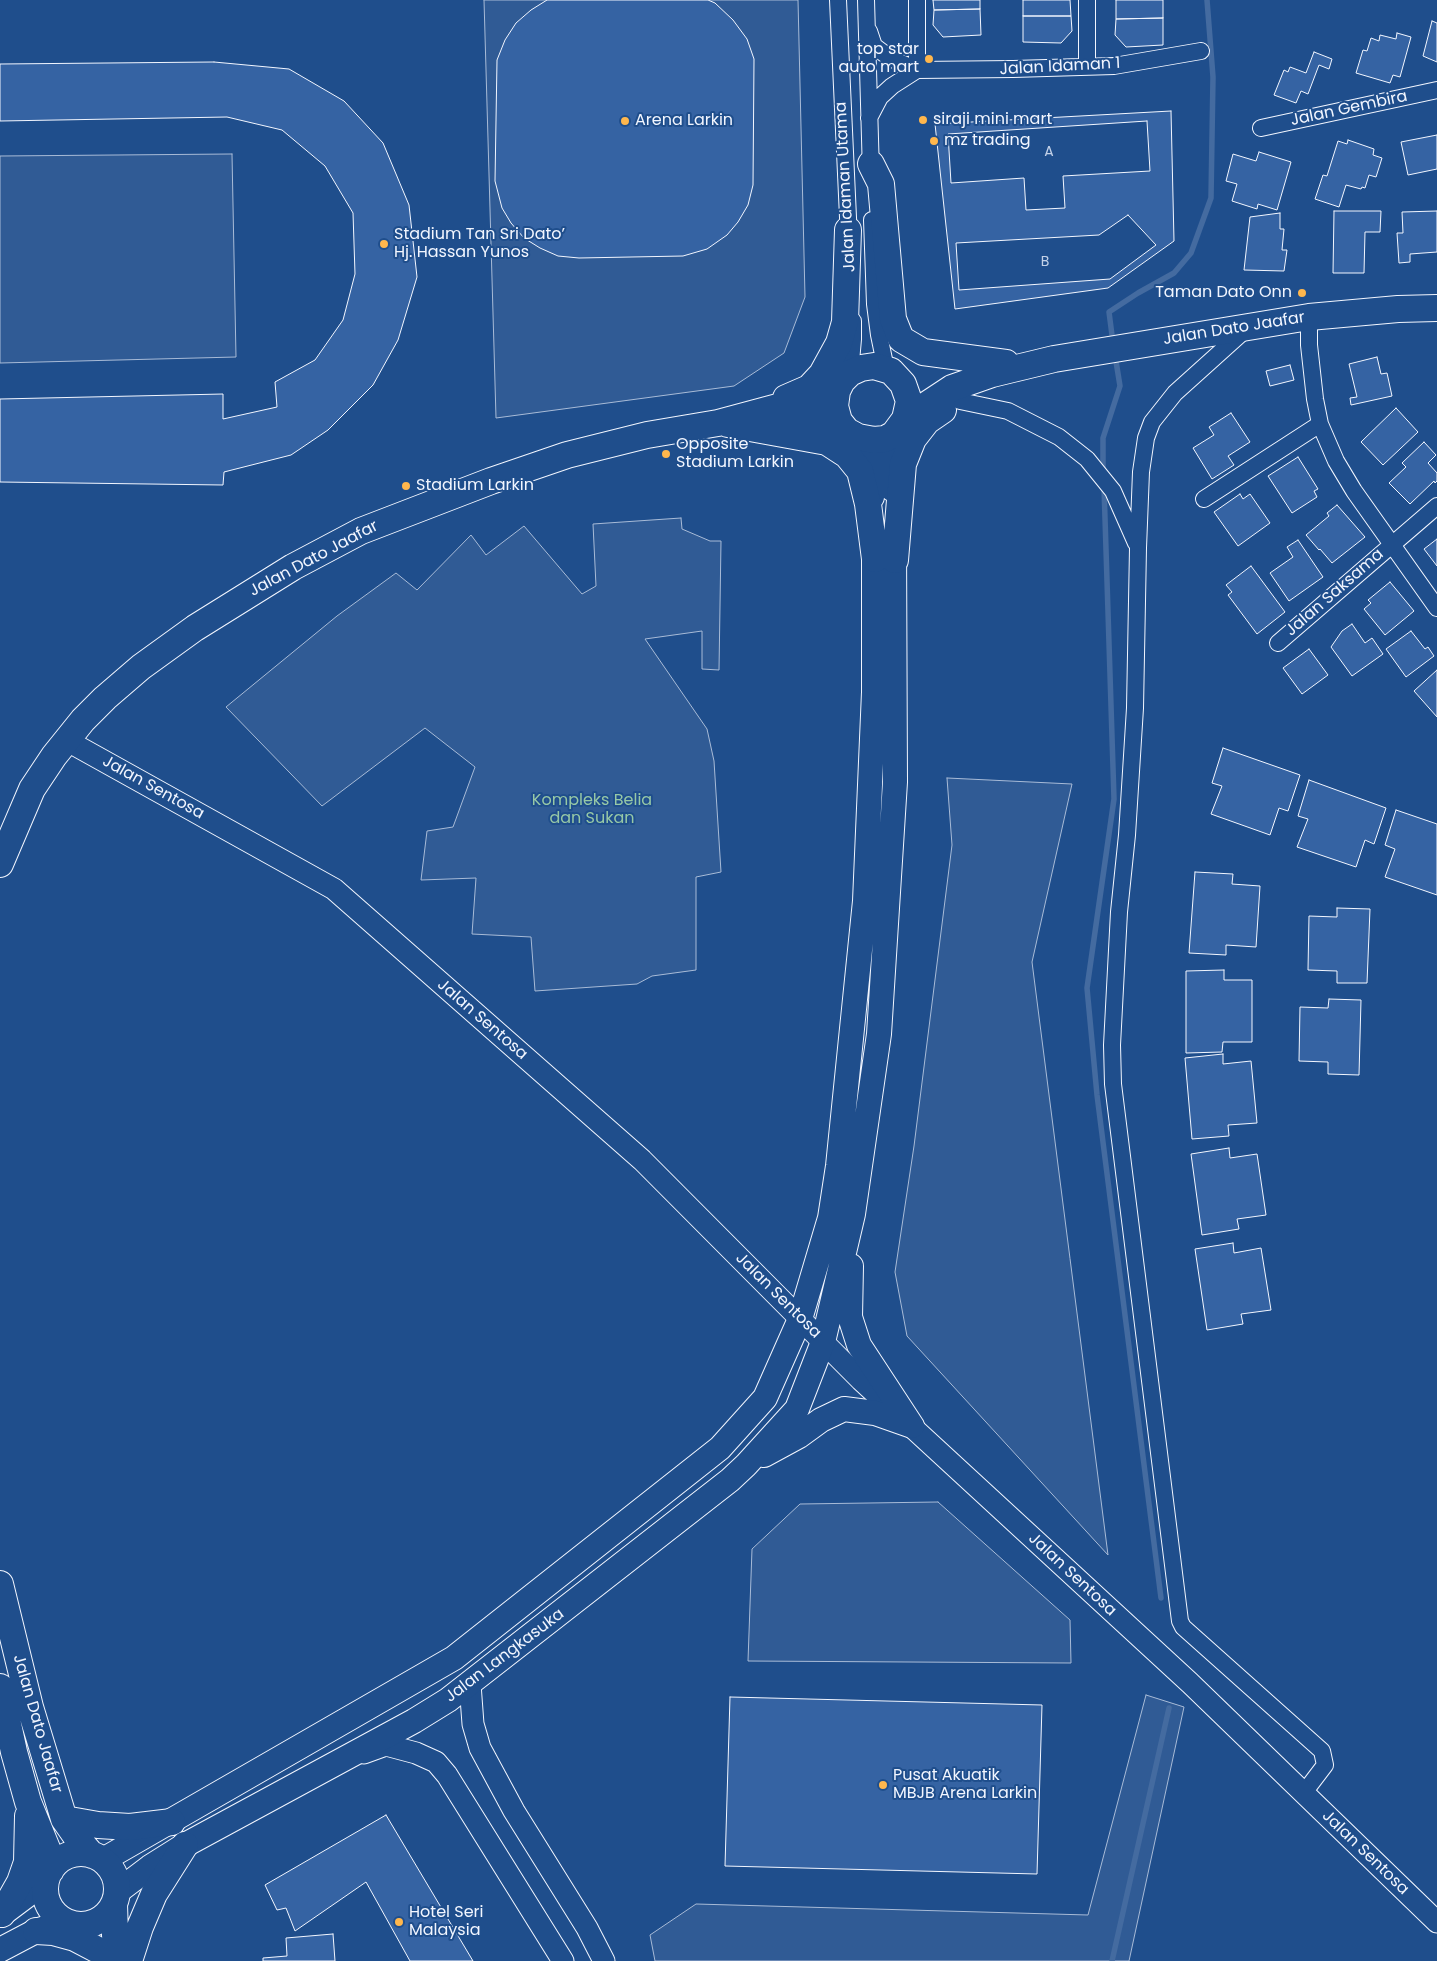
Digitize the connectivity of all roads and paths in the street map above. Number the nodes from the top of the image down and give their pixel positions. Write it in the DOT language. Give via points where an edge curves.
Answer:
graph roads {
  1 [pos="838,0"];
  2 [pos="866,0"];
  3 [pos="917,0"];
  4 [pos="1087,0"];
  5 [pos="866,21"];
  6 [pos="1200,51"];
  7 [pos="1087,67"];
  8 [pos="918,70"];
  9 [pos="1437,90"];
  10 [pos="869,118"];
  11 [pos="1261,128"];
  12 [pos="871,164"];
  13 [pos="848,230"];
  14 [pos="1437,308"];
  15 [pos="1309,317"];
  16 [pos="1248,326"];
  17 [pos="1018,365"];
  18 [pos="888,370"];
  19 [pos="843,382"];
  20 [pos="960,401"];
  21 [pos="730,421"];
  22 [pos="1320,424"];
  23 [pos="900,427"];
  24 [pos="849,429"];
  25 [pos="1204,499"];
  26 [pos="1437,506"];
  27 [pos="1391,544"];
  28 [pos="1138,548"];
  29 [pos="885,560"];
  30 [pos="1437,608"];
  31 [pos="1278,642"];
  32 [pos="66,740"];
  33 [pos="32,789"];
  34 [pos="0,817"];
  35 [pos="0,864"];
  36 [pos="852,1214"];
  37 [pos="800,1319"];
  38 [pos="823,1342"];
  39 [pos="912,1426"];
  40 [pos="746,1465"];
  41 [pos="0,1584"];
  42 [pos="470,1684"];
  43 [pos="0,1687"];
  44 [pos="333,1763"];
  45 [pos="1303,1794"];
  46 [pos="28,1802"];
  47 [pos="64,1819"];
  48 [pos="172,1822"];
  49 [pos="185,1845"];
  50 [pos="98,1858"];
  51 [pos="48,1875"];
  52 [pos="116,1898"];
  53 [pos="1,1915"];
  54 [pos="1437,1922"];
  55 [pos="70,1923"];
  56 [pos="36,1931"];
  57 [pos="0,1950"];
  58 [pos="120,1961"];
  59 [pos="563,1961"];
  60 [pos="604,1961"];
  1 -- 13 [label="street, Jalan Idaman Utama"];
  2 -- 5 [label="street, Jalan Idaman Utama"];
  3 -- 8 [label="street"];
  4 -- 7 [label="street"];
  5 -- 8 [label="street, Jalan Idaman 1" via="874,46 890,58"];
  5 -- 10 [label="street, Jalan Idaman Utama"];
  6 -- 7 [label="street, Jalan Idaman 1" via="1114,66"];
  7 -- 8 [label="street, Jalan Idaman 1"];
  8 -- 10 [label="street" via="880,97"];
  9 -- 11 [label="street, Jalan Gembira"];
  10 -- 12 [label="street, Jalan Idaman Utama"];
  12 -- 17 [label="main road" via="881,184 893,319 901,339 923,352"];
  12 -- 18 [label="street, Jalan Idaman Utama" via="875,304"];
  13 -- 19 [label="street, Jalan Idaman Utama" via="853,339"];
  13 -- 21 [label="main road" via="845,322 822,374 809,388"];
  14 -- 15 [label="main road, Jalan Dato Jaafar"];
  15 -- 16 [label="main road, Jalan Dato Jaafar"];
  15 -- 22 [label="street, Jalan Saksama" via="1312,373"];
  16 -- 17 [label="main road, Jalan Dato Jaafar"];
  16 -- 28 [label="street" via="1188,380 1152,422 1141,472"];
  17 -- 18 [label="main road, Jalan Dato Jaafar"];
  17 -- 20 [label="main road" via="991,385"];
  17 -- 23 [label="main road, Jalan Dato Jaafar" via="952,388"];
  18 -- 19 [label="main road" via="867,367"];
  18 -- 23 [label="main road" via="903,384 909,401"];
  19 -- 21 [label="main road, Jalan Dato Jaafar"];
  19 -- 24 [label="main road" via="835,406"];
  20 -- 28 [label="street" via="1008,412 1059,437 1087,459 1108,482"];
  20 -- 29 [label="main road" via="927,421 912,439 903,464"];
  21 -- 24 [label="main road, Jalan Dato Jaafar" via="780,420"];
  21 -- 29 [label="main road" via="761,431 827,442 847,455 860,471"];
  21 -- 32 [label="main road, Jalan Dato Jaafar" via="647,435 567,455 361,532 293,567 194,628 105,698"];
  22 -- 25 [label="street"];
  22 -- 27 [label="street, Jalan Saksama" via="1336,461"];
  23 -- 24 [label="main road" via="884,439 874,440"];
  23 -- 29 [label="main road" via="892,465"];
  24 -- 29 [label="main road" via="866,448 871,460"];
  26 -- 27 [label="street, Jalan Saksama"];
  27 -- 30 [label="street, Jalan Saksama"];
  27 -- 31 [label="street, Jalan Saksama"];
  28 -- 45 [label="street" via="1135,708 1119,912 1113,1084 1179,1616 1184,1627 1322,1751 1325,1765"];
  29 -- 36 [label="main road" via="895,782 879,1034"];
  29 -- 37 [label="main road" via="874,692 865,901 838,1166 830,1218"];
  32 -- 33 [label="main road, Jalan Dato Jaafar"];
  32 -- 37 [label="street, Jalan Sentosa" via="334,889 642,1160"];
  33 -- 34 [label="main road, Jalan Dato Jaafar"];
  33 -- 35 [label="main road, Jalan Dato Jaafar"];
  36 -- 38 [label="main road, Jalan Langkasuka"];
  36 -- 39 [label="main road" via="850,1317 859,1345"];
  37 -- 38 [label="street, Jalan Sentosa"];
  37 -- 48 [label="main road" via="765,1398 712,1455 454,1658"];
  38 -- 39 [label="street, Jalan Sentosa"];
  38 -- 40 [label="main road, Jalan Langkasuka" via="797,1408"];
  39 -- 40 [label="main road" via="875,1413 844,1409"];
  39 -- 45 [label="street, Jalan Sentosa" via="1190,1683"];
  40 -- 42 [label="main road, Jalan Langkasuka"];
  41 -- 47 [label="main road, Jalan Dato Jaafar" via="30,1707"];
  42 -- 44 [label="main road, Jalan Langkasuka" via="414,1721"];
  42 -- 60 [label="street" via="473,1724 480,1748"];
  43 -- 46 [label="main road, Jalan Dato Jaafar"];
  44 -- 49 [label="main road, Jalan Langkasuka"];
  44 -- 59 [label="street" via="386,1745 436,1762"];
  45 -- 54 [label="street, Jalan Sentosa"];
  46 -- 51 [label="main road, Jalan Dato Jaafar" via="48,1851"];
  46 -- 53 [label="main road" via="26,1862 20,1882"];
  47 -- 48 [label="main road" via="130,1827"];
  47 -- 50 [label="main road, Jalan Dato Jaafar" via="78,1839"];
  48 -- 50 [label="main road"];
  49 -- 52 [label="main road, Jalan Langkasuka" via="150,1867"];
  49 -- 58 [label="main road" via="154,1894"];
  50 -- 51 [label="main road" via="81,1853 69,1855 58,1861"];
  50 -- 52 [label="main road" via="111,1869 116,1880"];
  51 -- 53 [label="main road"];
  51 -- 55 [label="main road" via="45,1893 48,1904 54,1914"];
  52 -- 55 [label="main road" via="108,1914 98,1922 87,1925"];
  52 -- 58 [label="main road" via="115,1935"];
  55 -- 56 [label="main road"];
  55 -- 58 [label="main road"];
  56 -- 57 [label="main road"];
  56 -- 58 [label="main road" via="75,1938"];
}
